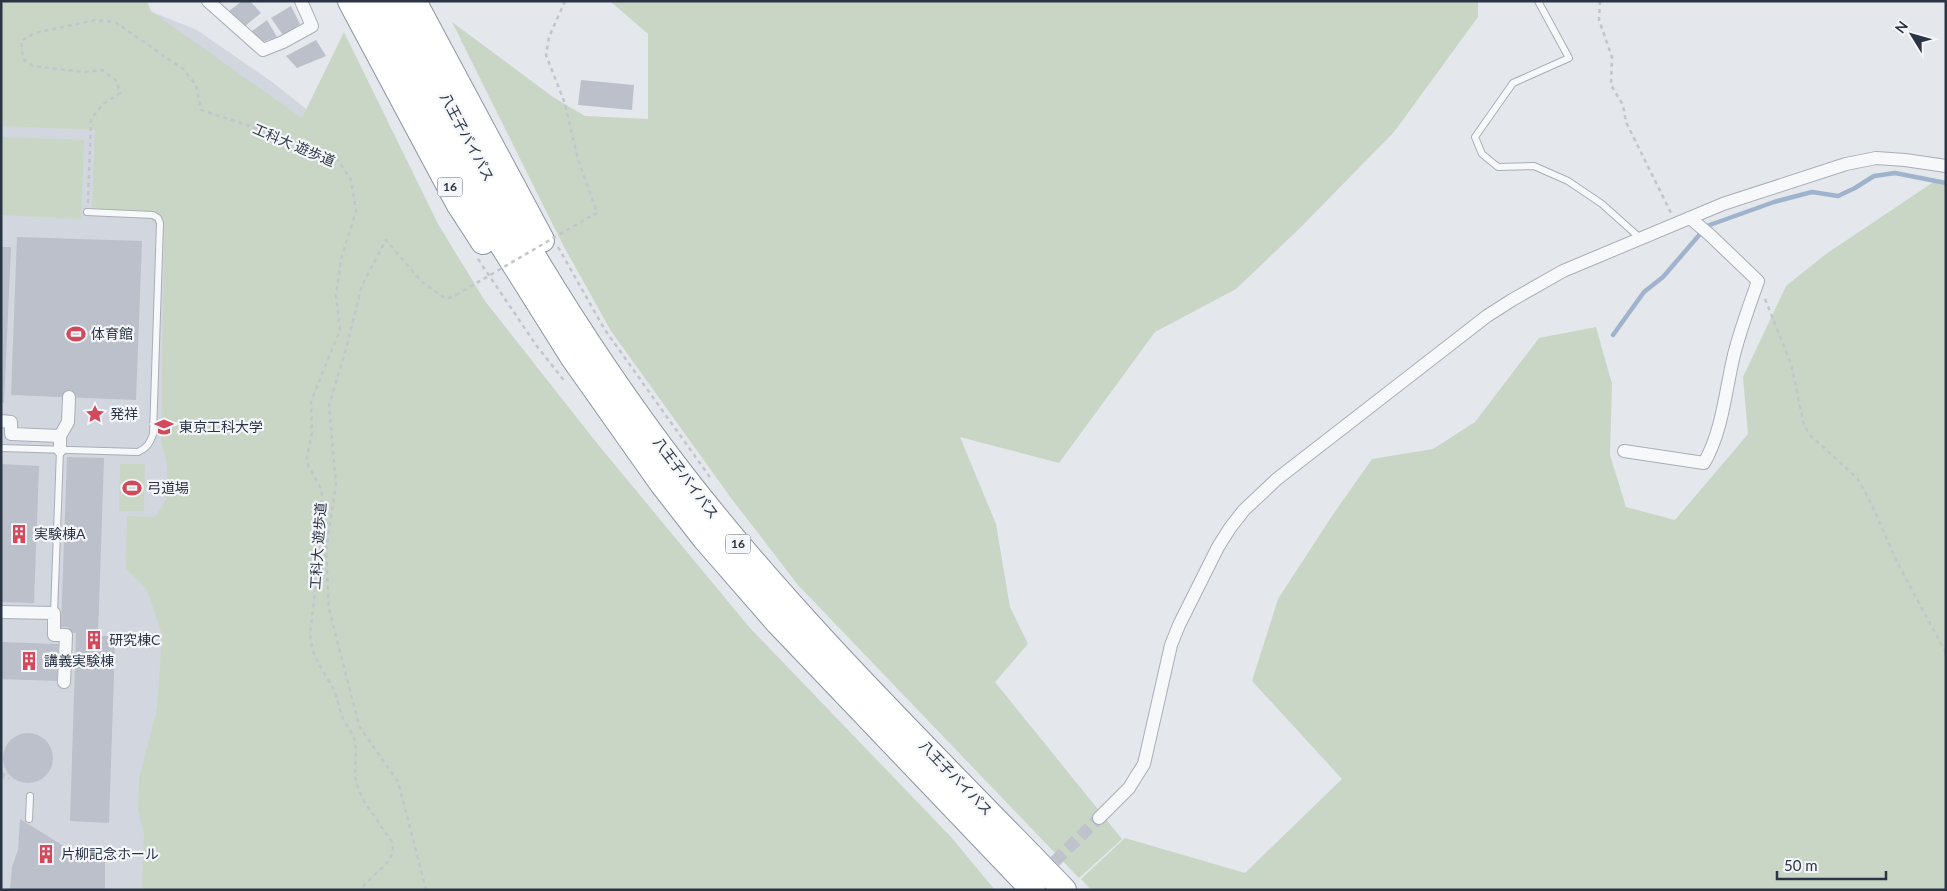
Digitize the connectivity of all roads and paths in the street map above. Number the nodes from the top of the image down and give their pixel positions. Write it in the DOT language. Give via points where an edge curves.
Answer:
graph roads {
  1 [pos="208,1"];
  2 [pos="301,1"];
  3 [pos="350,1"];
  4 [pos="370,1"];
  5 [pos="394,1"];
  6 [pos="414,1"];
  7 [pos="565,1"];
  8 [pos="1538,1"];
  9 [pos="1600,1"];
  10 [pos="1946,166"];
  11 [pos="87,212"];
  12 [pos="1694,221"];
  13 [pos="1676,223"];
  14 [pos="550,232"];
  15 [pos="1640,238"];
  16 [pos="1758,282"];
  17 [pos="573,358"];
  18 [pos="69,397"];
  19 [pos="1,421"];
  20 [pos="646,426"];
  21 [pos="60,436"];
  22 [pos="1,448"];
  23 [pos="60,450"];
  24 [pos="1624,451"];
  25 [pos="714,483"];
  26 [pos="1,612"];
  27 [pos="54,613"];
  28 [pos="1946,653"];
  29 [pos="64,682"];
  30 [pos="1,779"];
  31 [pos="9,779"];
  32 [pos="30,796"];
  33 [pos="1099,818"];
  34 [pos="29,819"];
  35 [pos="359,890"];
  36 [pos="426,890"];
  37 [pos="1033,890"];
  38 [pos="1064,890"];
  1 -- 2 [label="street" via="263,50 312,26"];
  3 -- 17 [label="highway, 16" via="459,205 523,298"];
  4 -- 17 [label="highway, 八王子バイパス / 16" via="496,234"];
  5 -- 20 [label="highway, 八王子バイパス / 16" via="522,236 567,310"];
  6 -- 20 [label="highway, 16"];
  7 -- 36 [label="path, bridge" via="548,37 546,55 564,101 578,159 597,213 446,298 422,282 386,240 362,285 329,405 336,485 326,550 329,608 359,726 398,782"];
  8 -- 15 [label="lane" via="1569,58 1513,83 1475,137 1482,154 1498,166 1534,166 1568,181 1602,204"];
  9 -- 13 [label="path" via="1598,20 1612,57 1611,85"];
  10 -- 12 [label="street" via="1892,158 1862,160 1723,204"];
  11 -- 23 [label="lane" via="153,215 160,223 153,434 145,449 138,452"];
  11 -- 35 [label="path, 工科大 遊歩道" via="91,120 103,104 120,92 116,81 102,70 84,72 33,66 23,59 21,42 35,32 95,20 115,22 183,69 196,86 201,110 337,159 351,180 356,211 340,259 336,295 340,330 311,402 312,433 306,461 322,491 319,559 310,634 312,647 354,737 354,776 358,788 392,842 389,861"];
  12 -- 13 [label="street"];
  12 -- 16 [label="street"];
  13 -- 15 [label="street"];
  14 -- 25 [label="path" via="606,330"];
  15 -- 33 [label="street" via="1563,271 1487,316 1277,479 1244,510 1218,547 1171,645 1144,764 1129,788"];
  16 -- 24 [label="street" via="1733,358 1725,404 1704,463"];
  16 -- 28 [label="path" via="1791,364 1804,425 1809,434 1857,478"];
  17 -- 37 [label="highway, 八王子バイパス / 16" via="662,484 736,576"];
  18 -- 21 [label="street" via="68,422"];
  19 -- 21 [label="street" via="10,422 11,434 40,439"];
  20 -- 38 [label="highway, 八王子バイパス / 16" via="721,524 794,608"];
  21 -- 23 [label="street"];
  22 -- 23 [label="lane"];
  23 -- 27 [label="lane"];
  26 -- 27 [label="street"];
  27 -- 29 [label="street" via="54,635 67,634"];
  30 -- 31 [label="path" via="5,774"];
  32 -- 34 [label="lane"];
}
